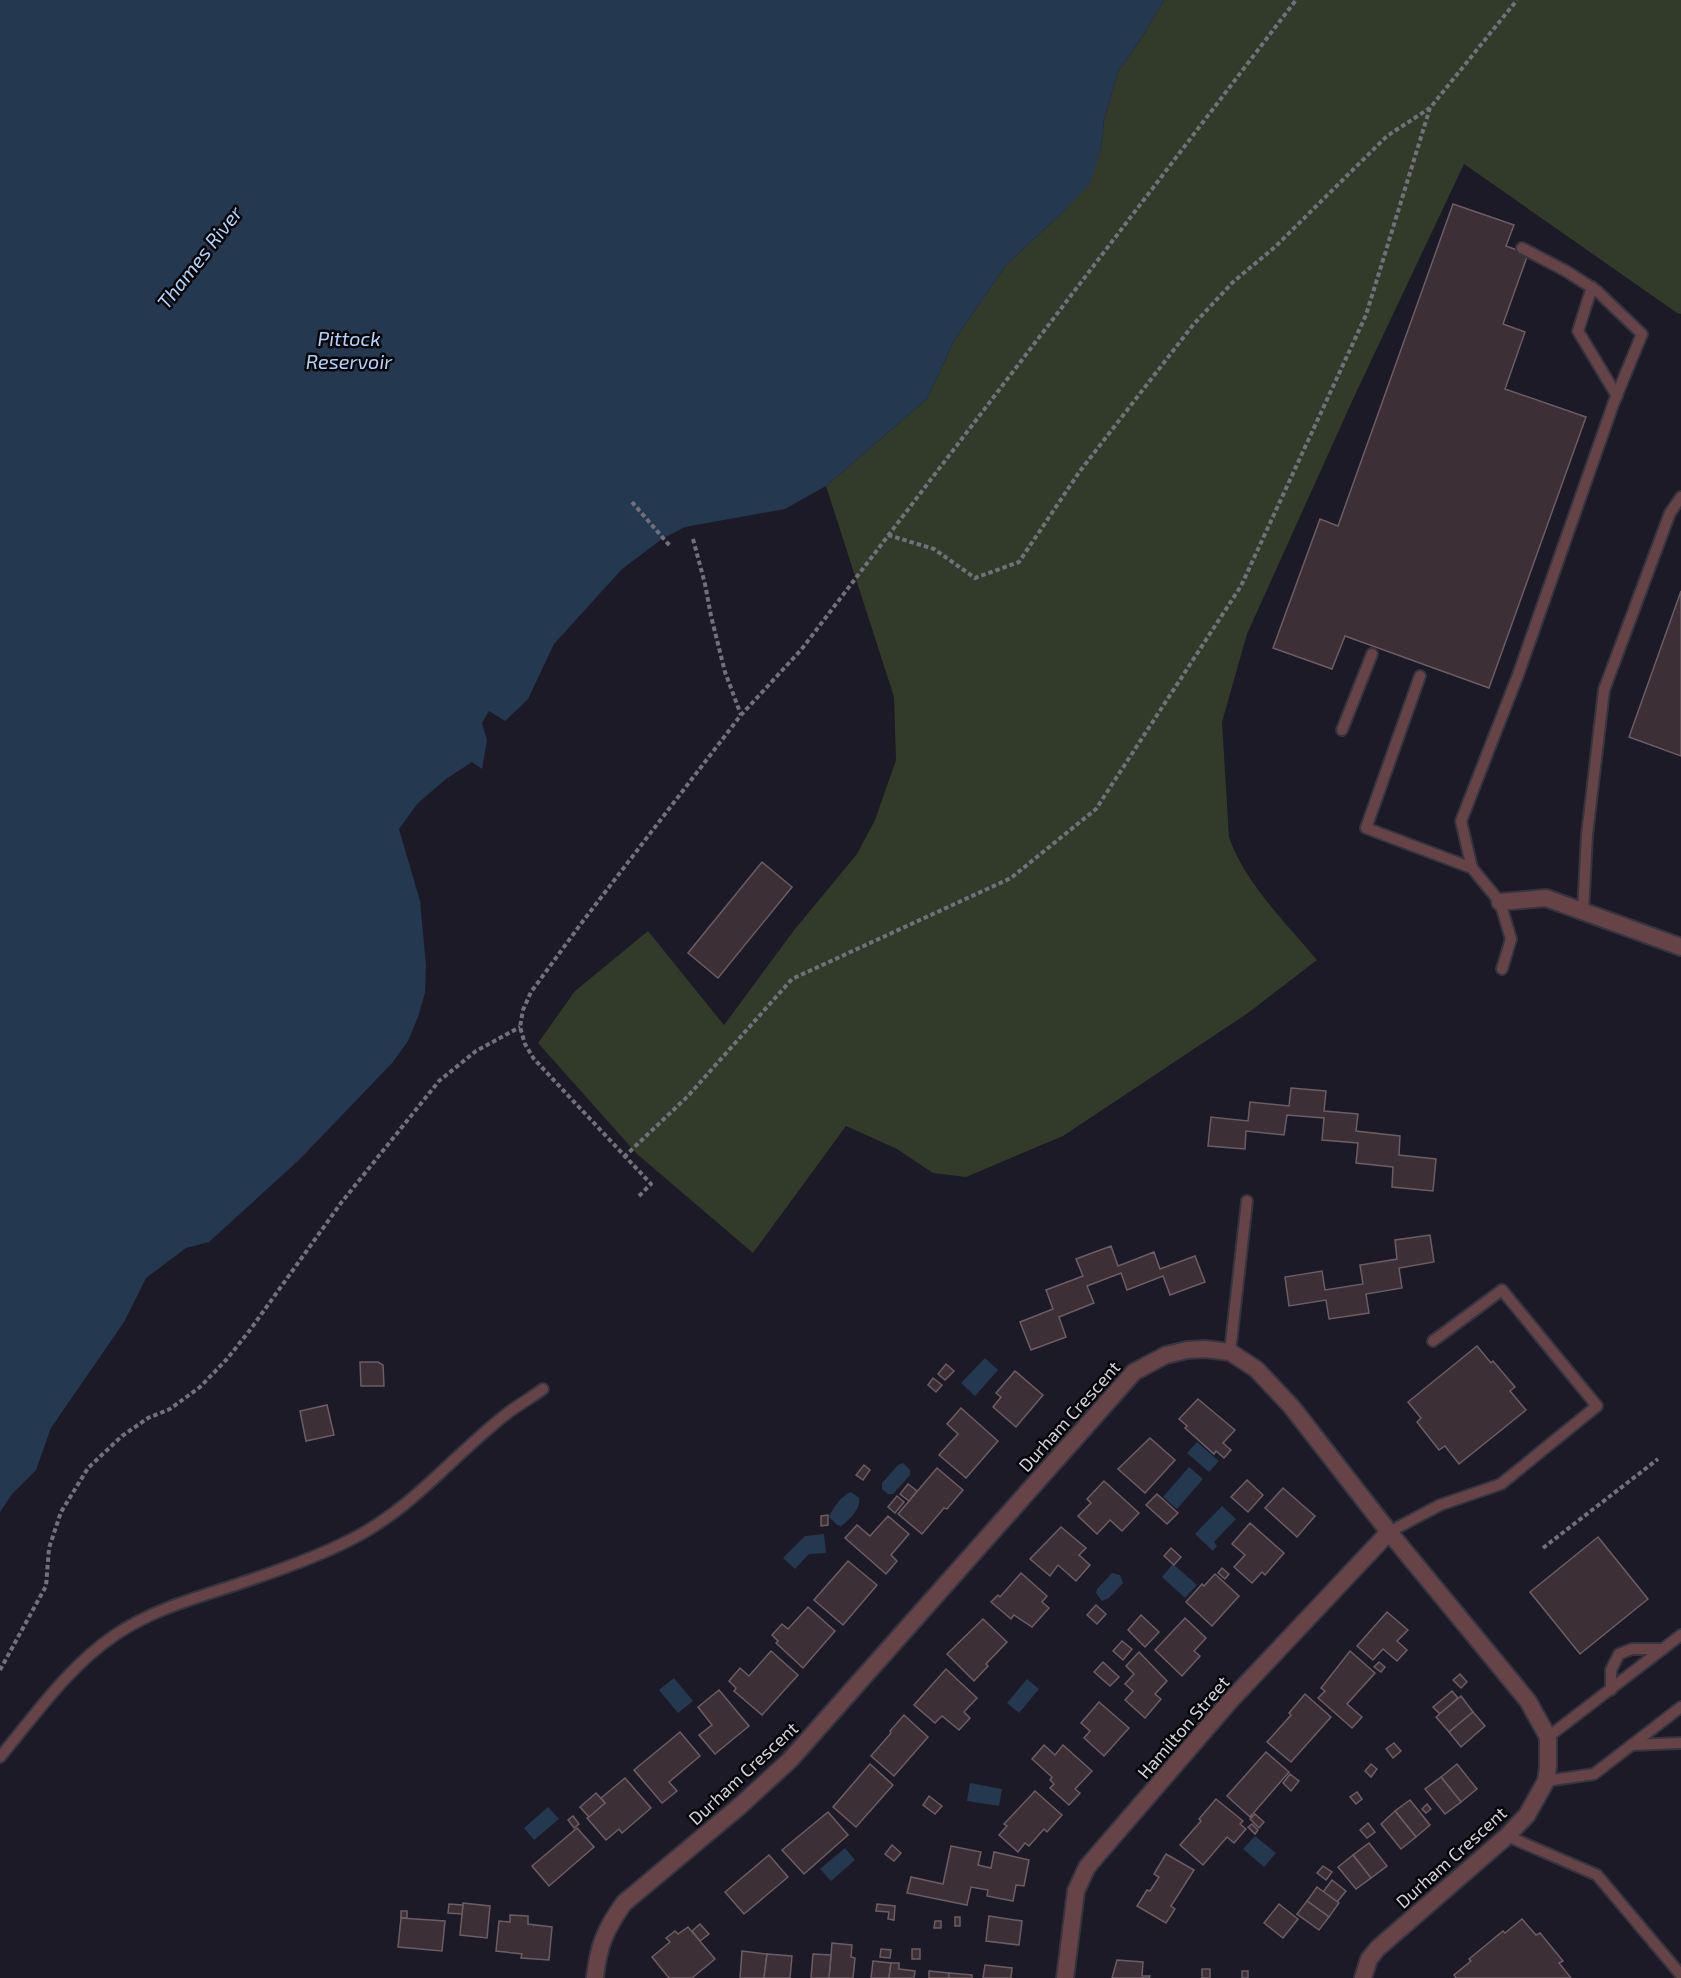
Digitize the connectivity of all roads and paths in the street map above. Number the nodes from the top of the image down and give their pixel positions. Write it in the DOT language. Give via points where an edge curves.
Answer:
graph roads {
  1 [pos="1296,0"];
  2 [pos="1517,0"];
  3 [pos="1430,108"];
  4 [pos="1522,248"];
  5 [pos="1592,287"];
  6 [pos="1617,396"];
  7 [pos="1681,497"];
  8 [pos="632,502"];
  9 [pos="888,535"];
  10 [pos="693,539"];
  11 [pos="670,546"];
  12 [pos="1372,654"];
  13 [pos="1420,676"];
  14 [pos="741,715"];
  15 [pos="1342,730"];
  16 [pos="1472,868"];
  17 [pos="1500,902"];
  18 [pos="1583,911"];
  19 [pos="1681,947"];
  20 [pos="1502,969"];
  21 [pos="520,1027"];
  22 [pos="624,1157"];
  23 [pos="639,1196"];
  24 [pos="1247,1201"];
  25 [pos="1433,1341"];
  26 [pos="1230,1352"];
  27 [pos="543,1389"];
  28 [pos="1658,1459"];
  29 [pos="1389,1532"];
  30 [pos="1543,1548"];
  31 [pos="1681,1635"];
  32 [pos="1663,1649"];
  33 [pos="0,1670"];
  34 [pos="1611,1690"];
  35 [pos="1681,1707"];
  36 [pos="1548,1737"];
  37 [pos="1681,1743"];
  38 [pos="1632,1745"];
  39 [pos="0,1757"];
  40 [pos="1546,1781"];
  41 [pos="1507,1836"];
  42 [pos="1681,1975"];
  43 [pos="595,1978"];
  44 [pos="1065,1978"];
  45 [pos="1363,1978"];
  1 -- 9 [label="path"];
  2 -- 3 [label="path"];
  3 -- 9 [label="path" via="1387,136 1275,247 1233,282 1193,326 1080,471 1019,562 975,578 934,549"];
  3 -- 22 [label="path" via="1366,315 1241,586 1096,809 1011,878 792,979 688,1096"];
  4 -- 5 [label="lane"];
  5 -- 6 [label="lane" via="1578,331"];
  5 -- 6 [label="lane" via="1642,334"];
  6 -- 16 [label="lane" via="1518,675 1461,820"];
  7 -- 18 [label="lane" via="1670,513 1604,690 1587,835"];
  8 -- 11 [label="path"];
  9 -- 14 [label="path" via="801,650"];
  10 -- 14 [label="path" via="722,662"];
  12 -- 15 [label="lane"];
  13 -- 16 [label="lane" via="1366,828"];
  14 -- 21 [label="path" via="531,992"];
  16 -- 17 [label="lane"];
  17 -- 18 [label="street" via="1546,898"];
  17 -- 20 [label="lane" via="1511,939"];
  18 -- 19 [label="street"];
  21 -- 22 [label="path" via="534,1059"];
  21 -- 33 [label="path" via="476,1051 439,1081 341,1203 257,1321 200,1387 122,1436 88,1468 61,1512 49,1548 46,1586"];
  22 -- 23 [label="path" via="651,1184"];
  24 -- 26 [label="lane"];
  25 -- 29 [label="lane" via="1502,1290 1597,1406 1501,1484 1440,1505"];
  26 -- 29 [label="street, Durham Crescent" via="1256,1369 1291,1406"];
  26 -- 43 [label="street, Durham Crescent" via="1187,1350 1166,1355 1134,1372 790,1760 624,1903 603,1936"];
  27 -- 39 [label="lane" via="508,1413 412,1499 351,1540 267,1575 181,1603 117,1634 58,1689"];
  28 -- 30 [label="path"];
  29 -- 36 [label="street, Durham Crescent" via="1528,1701"];
  29 -- 44 [label="street, Hamilton Street" via="1227,1705 1087,1867 1076,1891"];
  31 -- 32 [label="lane"];
  32 -- 34 [label="lane"];
  32 -- 34 [label="lane" via="1632,1649 1619,1654 1611,1670"];
  34 -- 36 [label="lane"];
  35 -- 38 [label="lane"];
  36 -- 40 [label="street, Durham Crescent"];
  37 -- 38 [label="lane"];
  38 -- 40 [label="lane" via="1594,1774"];
  40 -- 41 [label="street, Durham Crescent" via="1527,1815"];
  41 -- 42 [label="lane" via="1597,1875"];
  41 -- 45 [label="street, Durham Crescent" via="1378,1948 1369,1959"];
}
